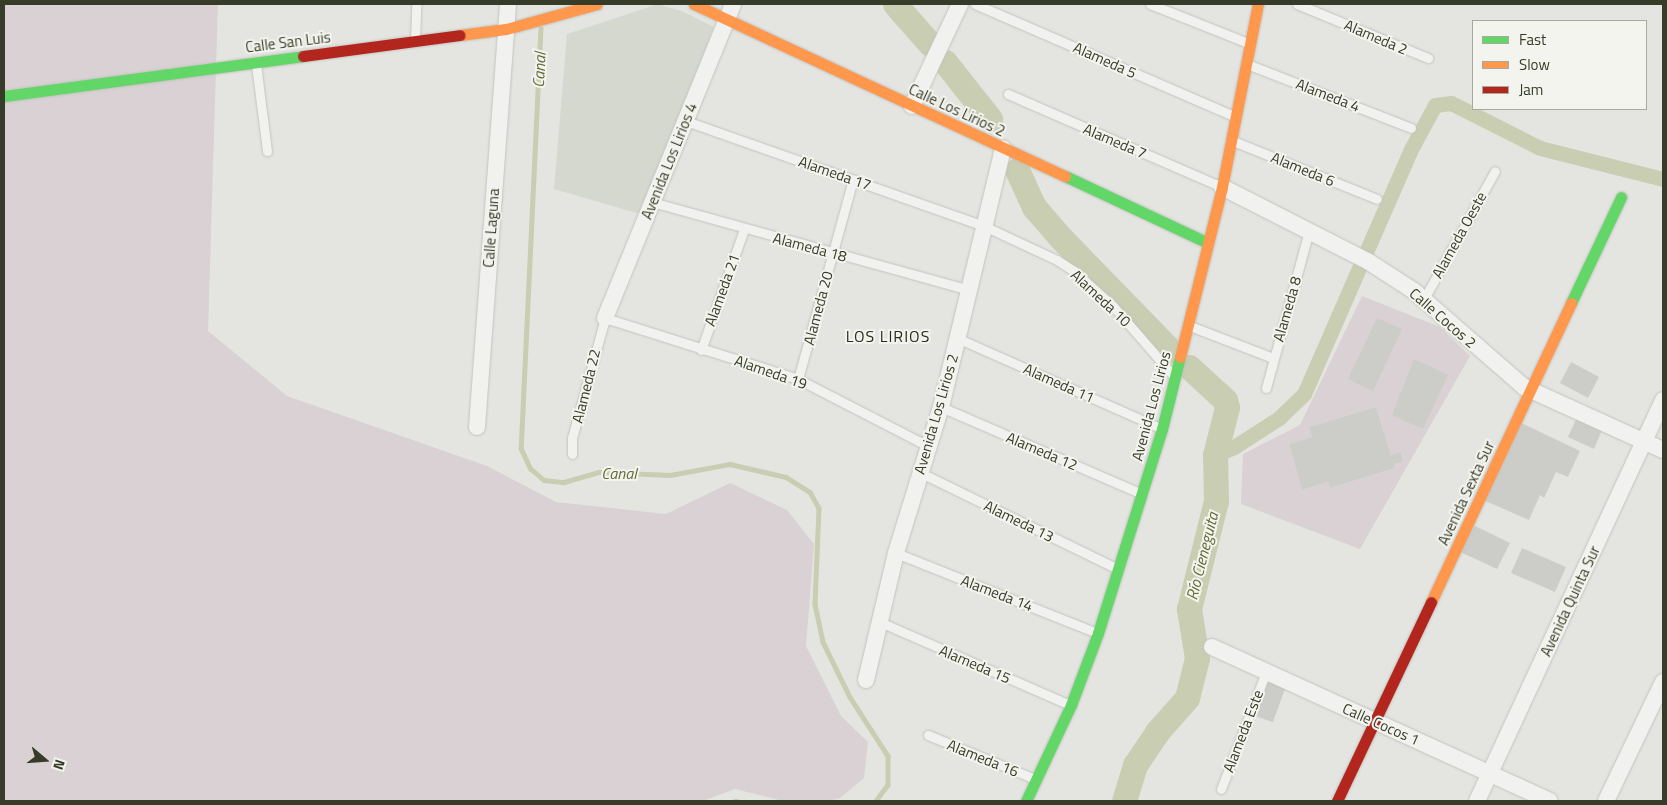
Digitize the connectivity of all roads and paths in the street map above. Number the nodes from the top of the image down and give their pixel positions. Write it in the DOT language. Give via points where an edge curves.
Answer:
graph roads {
  1 [pos="416,4"];
  2 [pos="508,4"];
  3 [pos="597,4"];
  4 [pos="694,4"];
  5 [pos="960,4"];
  6 [pos="975,4"];
  7 [pos="1150,4"];
  8 [pos="1258,4"];
  9 [pos="1297,4"];
  10 [pos="730,11"];
  11 [pos="506,29"];
  12 [pos="415,41"];
  13 [pos="1248,43"];
  14 [pos="1428,58"];
  15 [pos="256,62"];
  16 [pos="1244,63"];
  17 [pos="1008,94"];
  18 [pos="4,96"];
  19 [pos="912,106"];
  20 [pos="1234,116"];
  21 [pos="686,121"];
  22 [pos="1411,128"];
  23 [pos="1230,140"];
  24 [pos="1004,148"];
  25 [pos="267,152"];
  26 [pos="1495,171"];
  27 [pos="853,178"];
  28 [pos="1222,187"];
  29 [pos="1621,197"];
  30 [pos="1376,199"];
  31 [pos="652,202"];
  32 [pos="984,226"];
  33 [pos="744,230"];
  34 [pos="1309,231"];
  35 [pos="1208,243"];
  36 [pos="833,252"];
  37 [pos="969,290"];
  38 [pos="1424,299"];
  39 [pos="605,318"];
  40 [pos="1188,325"];
  41 [pos="957,338"];
  42 [pos="701,350"];
  43 [pos="1274,358"];
  44 [pos="1175,378"];
  45 [pos="798,379"];
  46 [pos="1266,388"];
  47 [pos="1531,389"];
  48 [pos="1663,400"];
  49 [pos="940,407"];
  50 [pos="477,427"];
  51 [pos="1162,429"];
  52 [pos="1644,441"];
  53 [pos="928,446"];
  54 [pos="1663,450"];
  55 [pos="572,454"];
  56 [pos="919,472"];
  57 [pos="1143,494"];
  58 [pos="896,554"];
  59 [pos="1118,569"];
  60 [pos="880,622"];
  61 [pos="1098,633"];
  62 [pos="1212,647"];
  63 [pos="1266,672"];
  64 [pos="866,680"];
  65 [pos="1663,682"];
  66 [pos="1071,705"];
  67 [pos="1375,721"];
  68 [pos="928,736"];
  69 [pos="1491,773"];
  70 [pos="1038,780"];
  71 [pos="1221,789"];
  72 [pos="1026,801"];
  73 [pos="1337,801"];
  74 [pos="1477,801"];
  75 [pos="1550,801"];
  76 [pos="1606,801"];
  1 -- 12 [label="lane"];
  2 -- 11 [label="street, Calle Laguna"];
  3 -- 11 [label="street, Calle San Luis"];
  4 -- 10 [label="street, Calle Los Lirios 2"];
  5 -- 19 [label="street"];
  6 -- 20 [label="lane, Alameda 5"];
  7 -- 13 [label="lane"];
  8 -- 13 [label="street, Avenida Los Lirios"];
  9 -- 14 [label="lane, Alameda 2"];
  10 -- 19 [label="street, Calle Los Lirios 2"];
  10 -- 21 [label="street, Avenida Los Lirios 4"];
  11 -- 12 [label="street, Calle San Luis"];
  11 -- 50 [label="street, Calle Laguna"];
  12 -- 15 [label="street, Calle San Luis"];
  13 -- 16 [label="street, Avenida Los Lirios"];
  15 -- 18 [label="street, Calle San Luis"];
  15 -- 25 [label="lane"];
  16 -- 20 [label="street, Avenida Los Lirios"];
  16 -- 22 [label="lane, Alameda 4"];
  17 -- 28 [label="lane, Alameda 7"];
  19 -- 24 [label="street, Calle Los Lirios 2"];
  20 -- 23 [label="street, Avenida Los Lirios"];
  21 -- 27 [label="lane, Alameda 17"];
  21 -- 31 [label="street, Avenida Los Lirios 4"];
  23 -- 28 [label="street, Avenida Los Lirios"];
  23 -- 30 [label="lane, Alameda 6"];
  24 -- 32 [label="street, Avenida Los Lirios 2"];
  24 -- 35 [label="street, Calle Los Lirios 2"];
  26 -- 38 [label="lane, Alameda Oeste"];
  27 -- 32 [label="lane, Alameda 17"];
  27 -- 36 [label="lane, Alameda 20"];
  28 -- 34 [label="street, Calle Cocos 2"];
  28 -- 35 [label="street, Avenida Los Lirios"];
  29 -- 47 [label="street, Avenida Sexta Sur"];
  31 -- 33 [label="lane, Alameda 18"];
  31 -- 39 [label="street, Avenida Los Lirios 4"];
  32 -- 37 [label="street, Avenida Los Lirios 2"];
  32 -- 44 [label="lane, Alameda 10" via="1074,271 1113,306"];
  33 -- 36 [label="lane, Alameda 18"];
  33 -- 42 [label="lane, Alameda 21"];
  34 -- 38 [label="street, Calle Cocos 2" via="1368,262"];
  34 -- 43 [label="lane, Alameda 8"];
  35 -- 40 [label="street, Avenida Los Lirios"];
  36 -- 37 [label="lane, Alameda 18"];
  36 -- 45 [label="lane, Alameda 20"];
  37 -- 41 [label="street, Avenida Los Lirios 2"];
  38 -- 47 [label="street, Calle Cocos 2" via="1482,352"];
  39 -- 42 [label="lane, Alameda 19"];
  39 -- 55 [label="lane, Alameda 22" via="572,438"];
  40 -- 43 [label="lane"];
  40 -- 44 [label="street, Avenida Los Lirios"];
  41 -- 49 [label="street, Avenida Los Lirios 2"];
  41 -- 51 [label="lane, Alameda 11"];
  42 -- 45 [label="lane, Alameda 19"];
  43 -- 46 [label="lane, Alameda 8"];
  44 -- 51 [label="street, Avenida Los Lirios"];
  45 -- 53 [label="lane, Alameda 19"];
  47 -- 52 [label="street, Calle Cocos 2"];
  47 -- 67 [label="street, Avenida Sexta Sur"];
  48 -- 52 [label="street, Avenida Quinta Sur"];
  49 -- 53 [label="street, Avenida Los Lirios 2"];
  49 -- 57 [label="lane, Alameda 12"];
  51 -- 57 [label="street, Avenida Los Lirios"];
  52 -- 54 [label="street, Calle Cocos 2"];
  52 -- 69 [label="street, Avenida Quinta Sur"];
  53 -- 56 [label="street, Avenida Los Lirios 2"];
  56 -- 58 [label="street, Avenida Los Lirios 2"];
  56 -- 59 [label="lane, Alameda 13"];
  57 -- 59 [label="street, Avenida Los Lirios"];
  58 -- 60 [label="street, Avenida Los Lirios 2"];
  58 -- 61 [label="lane, Alameda 14"];
  59 -- 61 [label="street, Avenida Los Lirios"];
  60 -- 64 [label="street, Avenida Los Lirios 2"];
  60 -- 66 [label="lane, Alameda 15"];
  61 -- 66 [label="street, Avenida Los Lirios"];
  62 -- 63 [label="street, Calle Cocos 1"];
  63 -- 67 [label="street, Calle Cocos 1"];
  63 -- 71 [label="lane, Alameda Este"];
  65 -- 76 [label="street"];
  66 -- 70 [label="street, Avenida Los Lirios"];
  67 -- 69 [label="street, Calle Cocos 1"];
  67 -- 73 [label="street, Avenida Sexta Sur"];
  68 -- 70 [label="lane, Alameda 16"];
  69 -- 74 [label="street, Avenida Quinta Sur"];
  69 -- 75 [label="street, Calle Cocos 1"];
  70 -- 72 [label="street, Avenida Los Lirios"];
}
